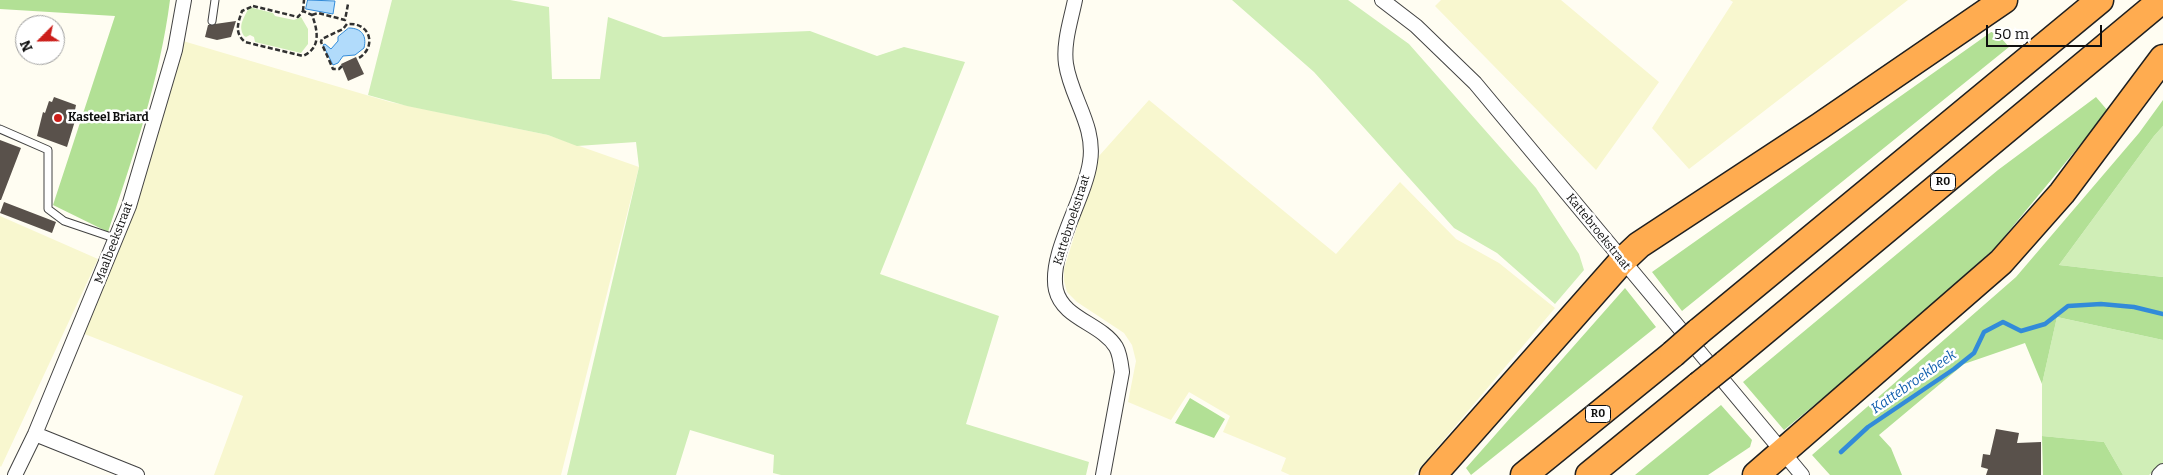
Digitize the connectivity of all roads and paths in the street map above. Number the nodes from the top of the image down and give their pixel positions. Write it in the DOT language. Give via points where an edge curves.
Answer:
graph roads {
  1 [pos="184,0"];
  2 [pos="216,0"];
  3 [pos="304,0"];
  4 [pos="1075,0"];
  5 [pos="1382,0"];
  6 [pos="2004,0"];
  7 [pos="2100,0"];
  8 [pos="2162,0"];
  9 [pos="348,4"];
  10 [pos="303,10"];
  11 [pos="312,15"];
  12 [pos="212,20"];
  13 [pos="345,20"];
  14 [pos="347,24"];
  15 [pos="320,39"];
  16 [pos="2163,58"];
  17 [pos="357,59"];
  18 [pos="342,66"];
  19 [pos="0,129"];
  20 [pos="117,239"];
  21 [pos="1622,261"];
  22 [pos="35,434"];
  23 [pos="1782,452"];
  24 [pos="2163,471"];
  25 [pos="15,475"];
  26 [pos="137,475"];
  27 [pos="1103,475"];
  28 [pos="1433,475"];
  29 [pos="1524,475"];
  30 [pos="1589,475"];
  31 [pos="1756,475"];
  32 [pos="1802,475"];
  33 [pos="2159,475"];
  1 -- 20 [label="street, Maalbeekstraat" via="175,50"];
  2 -- 12 [label="lane"];
  3 -- 10 [label="path"];
  4 -- 27 [label="street, Kattebroekstraat" via="1065,49 1066,65 1088,130 1090,164 1054,279 1062,303 1106,336 1117,348 1120,359 1122,372"];
  5 -- 21 [label="street, Kattebroekstraat" via="1416,26 1475,83"];
  6 -- 21 [label="highway" via="1639,246"];
  7 -- 29 [label="highway, R0, bridge"];
  8 -- 30 [label="highway, R0, bridge"];
  9 -- 13 [label="path"];
  10 -- 11 [label="path"];
  10 -- 15 [label="path" via="298,17 253,6 242,11 238,33 245,42 303,56"];
  11 -- 13 [label="path" via="318,13"];
  11 -- 15 [label="path"];
  13 -- 14 [label="path"];
  14 -- 15 [label="path"];
  14 -- 17 [label="path" via="357,24 367,30 366,50"];
  15 -- 18 [label="path" via="333,69"];
  16 -- 23 [label="highway" via="2062,194 2001,262"];
  19 -- 20 [label="lane" via="48,150 48,209 64,220"];
  20 -- 22 [label="street, Maalbeekstraat"];
  21 -- 23 [label="street, Kattebroekstraat"];
  21 -- 28 [label="highway"];
  22 -- 25 [label="street, Maalbeekstraat"];
  22 -- 26 [label="street"];
  23 -- 31 [label="highway"];
  23 -- 32 [label="street, Kattebroekstraat"];
  24 -- 33 [label="street"];
}
